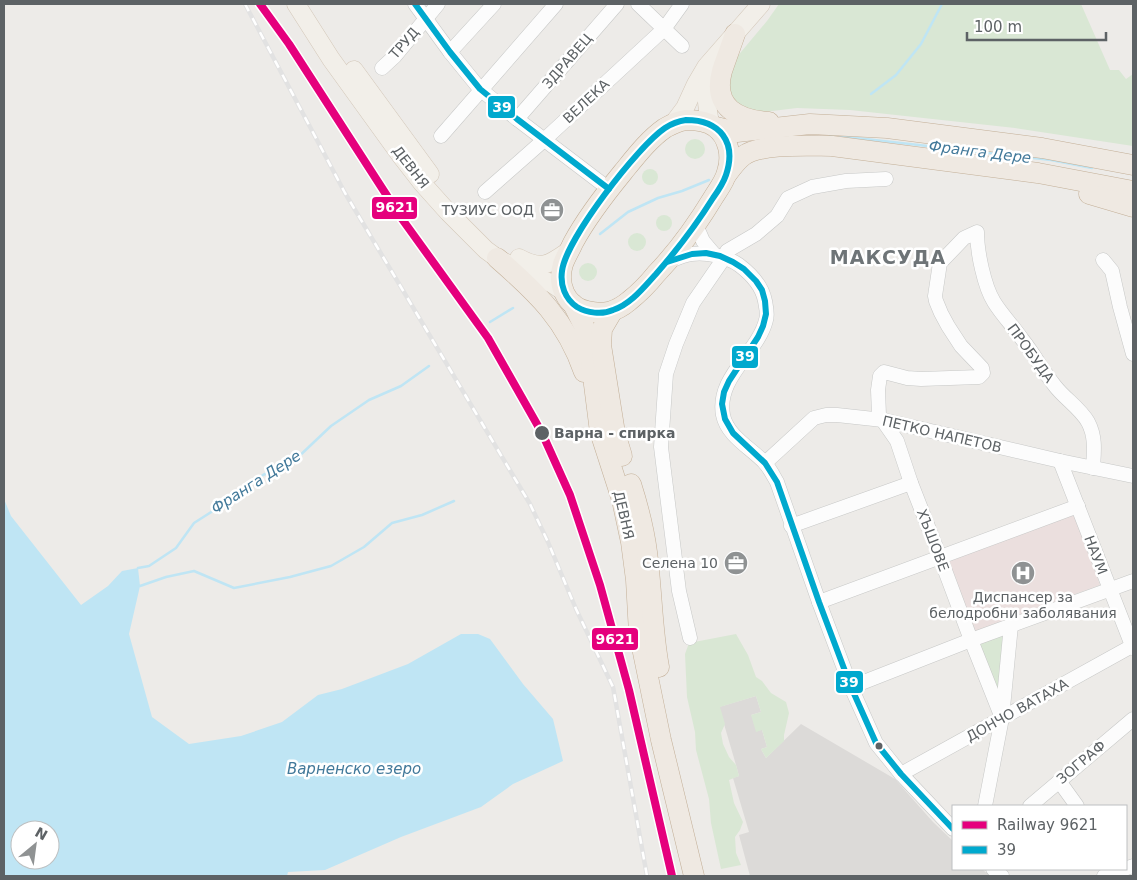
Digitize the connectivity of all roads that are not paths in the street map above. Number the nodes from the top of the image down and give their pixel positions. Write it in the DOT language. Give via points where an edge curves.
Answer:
graph roads {
  1 [pos="296,4"];
  2 [pos="310,4"];
  3 [pos="416,4"];
  4 [pos="438,4"];
  5 [pos="494,4"];
  6 [pos="556,4"];
  7 [pos="617,4"];
  8 [pos="638,4"];
  9 [pos="682,4"];
  10 [pos="762,4"];
  11 [pos="426,18"];
  12 [pos="664,29"];
  13 [pos="735,34"];
  14 [pos="682,46"];
  15 [pos="450,52"];
  16 [pos="714,58"];
  17 [pos="382,68"];
  18 [pos="480,89"];
  19 [pos="516,119"];
  20 [pos="673,124"];
  21 [pos="801,124"];
  22 [pos="713,126"];
  23 [pos="441,136"];
  24 [pos="544,140"];
  25 [pos="1133,165"];
  26 [pos="1004,168"];
  27 [pos="727,174"];
  28 [pos="886,179"];
  29 [pos="608,189"];
  30 [pos="1133,191"];
  31 [pos="485,192"];
  32 [pos="1133,207"];
  33 [pos="696,225"];
  34 [pos="570,250"];
  35 [pos="719,256"];
  36 [pos="497,258"];
  37 [pos="1104,260"];
  38 [pos="667,262"];
  39 [pos="568,298"];
  40 [pos="612,312"];
  41 [pos="1133,354"];
  42 [pos="597,415"];
  43 [pos="883,420"];
  44 [pos="1060,461"];
  45 [pos="765,463"];
  46 [pos="1093,468"];
  47 [pos="1133,476"];
  48 [pos="911,483"];
  49 [pos="1078,506"];
  50 [pos="791,526"];
  51 [pos="940,557"];
  52 [pos="1133,581"];
  53 [pos="1110,590"];
  54 [pos="819,602"];
  55 [pos="1011,625"];
  56 [pos="690,638"];
  57 [pos="971,640"];
  58 [pos="1133,647"];
  59 [pos="851,688"];
  60 [pos="1002,718"];
  61 [pos="1133,719"];
  62 [pos="901,774"];
  63 [pos="1059,781"];
  64 [pos="985,805"];
  65 [pos="1031,805"];
  66 [pos="1076,805"];
  67 [pos="952,828"];
  68 [pos="1126,870"];
  69 [pos="694,876"];
  70 [pos="707,876"];
  71 [pos="1104,876"];
  1 -- 36 [label="main road, ДЕВНЯ" via="331,59 410,168 461,226"];
  2 -- 34 [label="main road, ДЕВНЯ" via="424,167 482,231 507,252 534,265 547,264"];
  3 -- 11 [label="street"];
  4 -- 11 [label="street, ТРУД"];
  5 -- 15 [label="street"];
  6 -- 18 [label="street"];
  7 -- 19 [label="street, ЗДРАВЕЦ"];
  8 -- 12 [label="street"];
  9 -- 12 [label="street, ВЕЛЕКА"];
  10 -- 13 [label="main road"];
  11 -- 15 [label="street"];
  11 -- 17 [label="street, ТРУД"];
  12 -- 14 [label="street"];
  12 -- 24 [label="street, ВЕЛЕКА"];
  13 -- 16 [label="main road"];
  13 -- 21 [label="highway" via="721,78 721,93 727,105 748,119"];
  15 -- 18 [label="street"];
  16 -- 20 [label="main road"];
  16 -- 22 [label="main road" via="706,93"];
  18 -- 19 [label="street"];
  18 -- 23 [label="street"];
  19 -- 24 [label="street"];
  20 -- 22 [label="highway" via="694,120"];
  20 -- 29 [label="highway" via="636,155"];
  21 -- 22 [label="highway" via="736,132"];
  21 -- 25 [label="highway" via="887,128 1042,148"];
  22 -- 27 [label="highway" via="721,132 728,145"];
  24 -- 29 [label="street"];
  24 -- 31 [label="street, ВЕЛЕКА"];
  26 -- 27 [label="highway" via="845,148 802,146 754,151 742,156"];
  26 -- 30 [label="highway"];
  26 -- 32 [label="highway"];
  27 -- 33 [label="highway"];
  28 -- 35 [label="street" via="812,187 788,198 777,216 756,234"];
  29 -- 34 [label="highway"];
  33 -- 35 [label="street" via="703,241"];
  33 -- 38 [label="highway"];
  34 -- 39 [label="highway" via="563,264 561,282"];
  35 -- 38 [label="street" via="692,254"];
  35 -- 45 [label="street" via="737,264 756,280 764,295 766,318 762,330 724,393 723,413 731,431"];
  35 -- 56 [label="street" via="693,303 666,374 661,447 679,591"];
  36 -- 39 [label="main road, ДЕВНЯ" via="551,283"];
  36 -- 42 [label="highway" via="532,289 571,340"];
  37 -- 41 [label="street" via="1112,271"];
  38 -- 40 [label="highway" via="636,295"];
  39 -- 40 [label="highway" via="586,311"];
  39 -- 42 [label="highway, ДЕВНЯ" via="587,337"];
  40 -- 70 [label="highway, ДЕВНЯ" via="602,329 607,390 615,434 634,493 647,551 656,647 672,734"];
  42 -- 69 [label="highway, ДЕВНЯ" via="622,500 636,580 639,633"];
  43 -- 44 [label="street, ПЕТКО НАПЕТОВ"];
  43 -- 45 [label="street, ПЕТКО НАПЕТОВ" via="837,415 814,418"];
  43 -- 46 [label="street, ПРOБУДA" via="878,390 880,376 884,372 921,379 979,377 983,373 948,326 935,296 940,263 964,238 977,232 981,263 993,300 1055,387 1088,422 1094,442"];
  43 -- 48 [label="street, ХЪШОВЕ" via="897,440"];
  44 -- 46 [label="street, ПЕТКО НАПЕТОВ"];
  44 -- 49 [label="street, НАУМ"];
  45 -- 50 [label="street" via="777,482"];
  46 -- 47 [label="street, ПЕТКО НАПЕТОВ"];
  48 -- 50 [label="street"];
  48 -- 51 [label="street, ХЪШОВЕ"];
  49 -- 51 [label="street"];
  49 -- 53 [label="street, НАУМ"];
  50 -- 54 [label="street"];
  51 -- 54 [label="street"];
  51 -- 57 [label="street, ХЪШОВЕ"];
  52 -- 53 [label="street"];
  53 -- 55 [label="street"];
  53 -- 58 [label="street, НАУМ"];
  54 -- 59 [label="street"];
  55 -- 57 [label="street"];
  55 -- 60 [label="street"];
  57 -- 59 [label="street"];
  57 -- 60 [label="street, ХЪШОВЕ"];
  58 -- 60 [label="street, ДОНЧО ВАТАХА"];
  59 -- 62 [label="street" via="876,743"];
  60 -- 62 [label="street, ДОНЧО ВАТАХА"];
  60 -- 64 [label="street"];
  61 -- 63 [label="street, ЗОГРАФ"];
  62 -- 67 [label="street"];
  63 -- 65 [label="street, ЗОГРАФ"];
  63 -- 66 [label="street"];
  68 -- 71 [label="street"];
}
